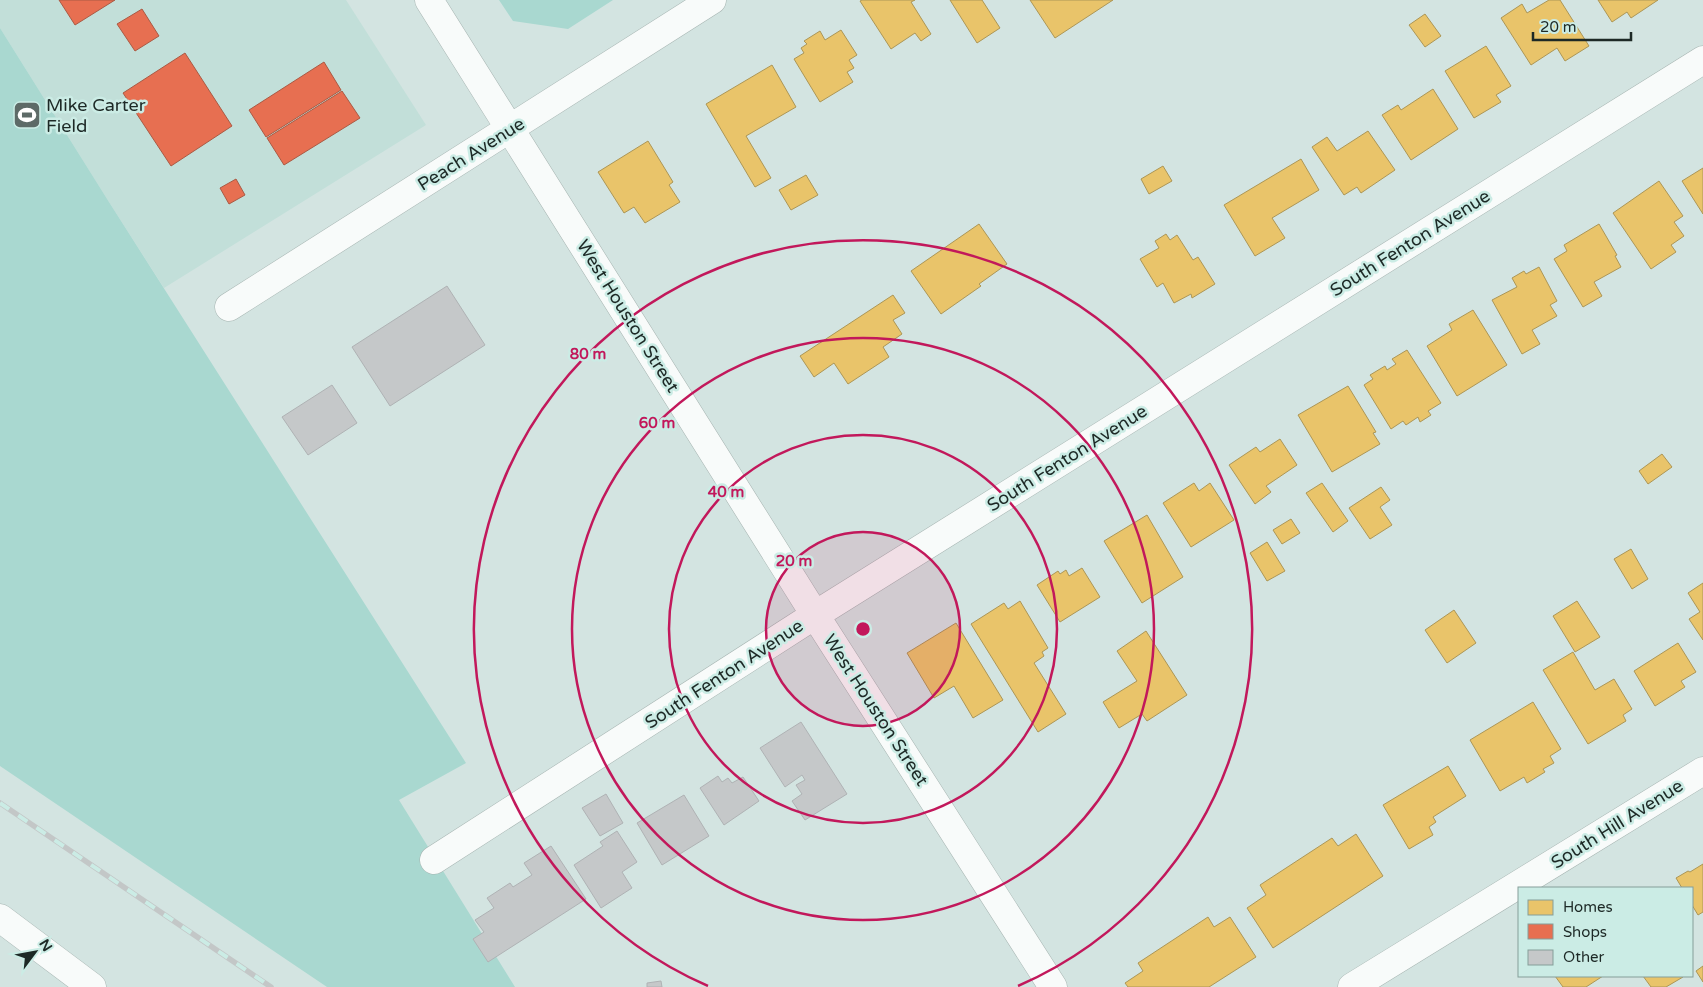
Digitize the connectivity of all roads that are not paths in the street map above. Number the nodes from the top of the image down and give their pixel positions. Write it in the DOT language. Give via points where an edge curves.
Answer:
graph roads {
  1 [pos="429,0"];
  2 [pos="712,0"];
  3 [pos="1703,60"];
  4 [pos="511,129"];
  5 [pos="229,307"];
  6 [pos="815,615"];
  7 [pos="1703,771"];
  8 [pos="434,860"];
  9 [pos="0,918"];
  10 [pos="92,987"];
  11 [pos="1053,987"];
  12 [pos="1352,987"];
  1 -- 4 [label="street, West Houston Street"];
  2 -- 4 [label="street, Peach Avenue"];
  3 -- 6 [label="street, South Fenton Avenue"];
  4 -- 5 [label="street, Peach Avenue"];
  4 -- 6 [label="street, West Houston Street"];
  6 -- 8 [label="street, South Fenton Avenue"];
  6 -- 11 [label="street, West Houston Street"];
  7 -- 12 [label="street, South Hill Avenue"];
  9 -- 10 [label="street"];
}
